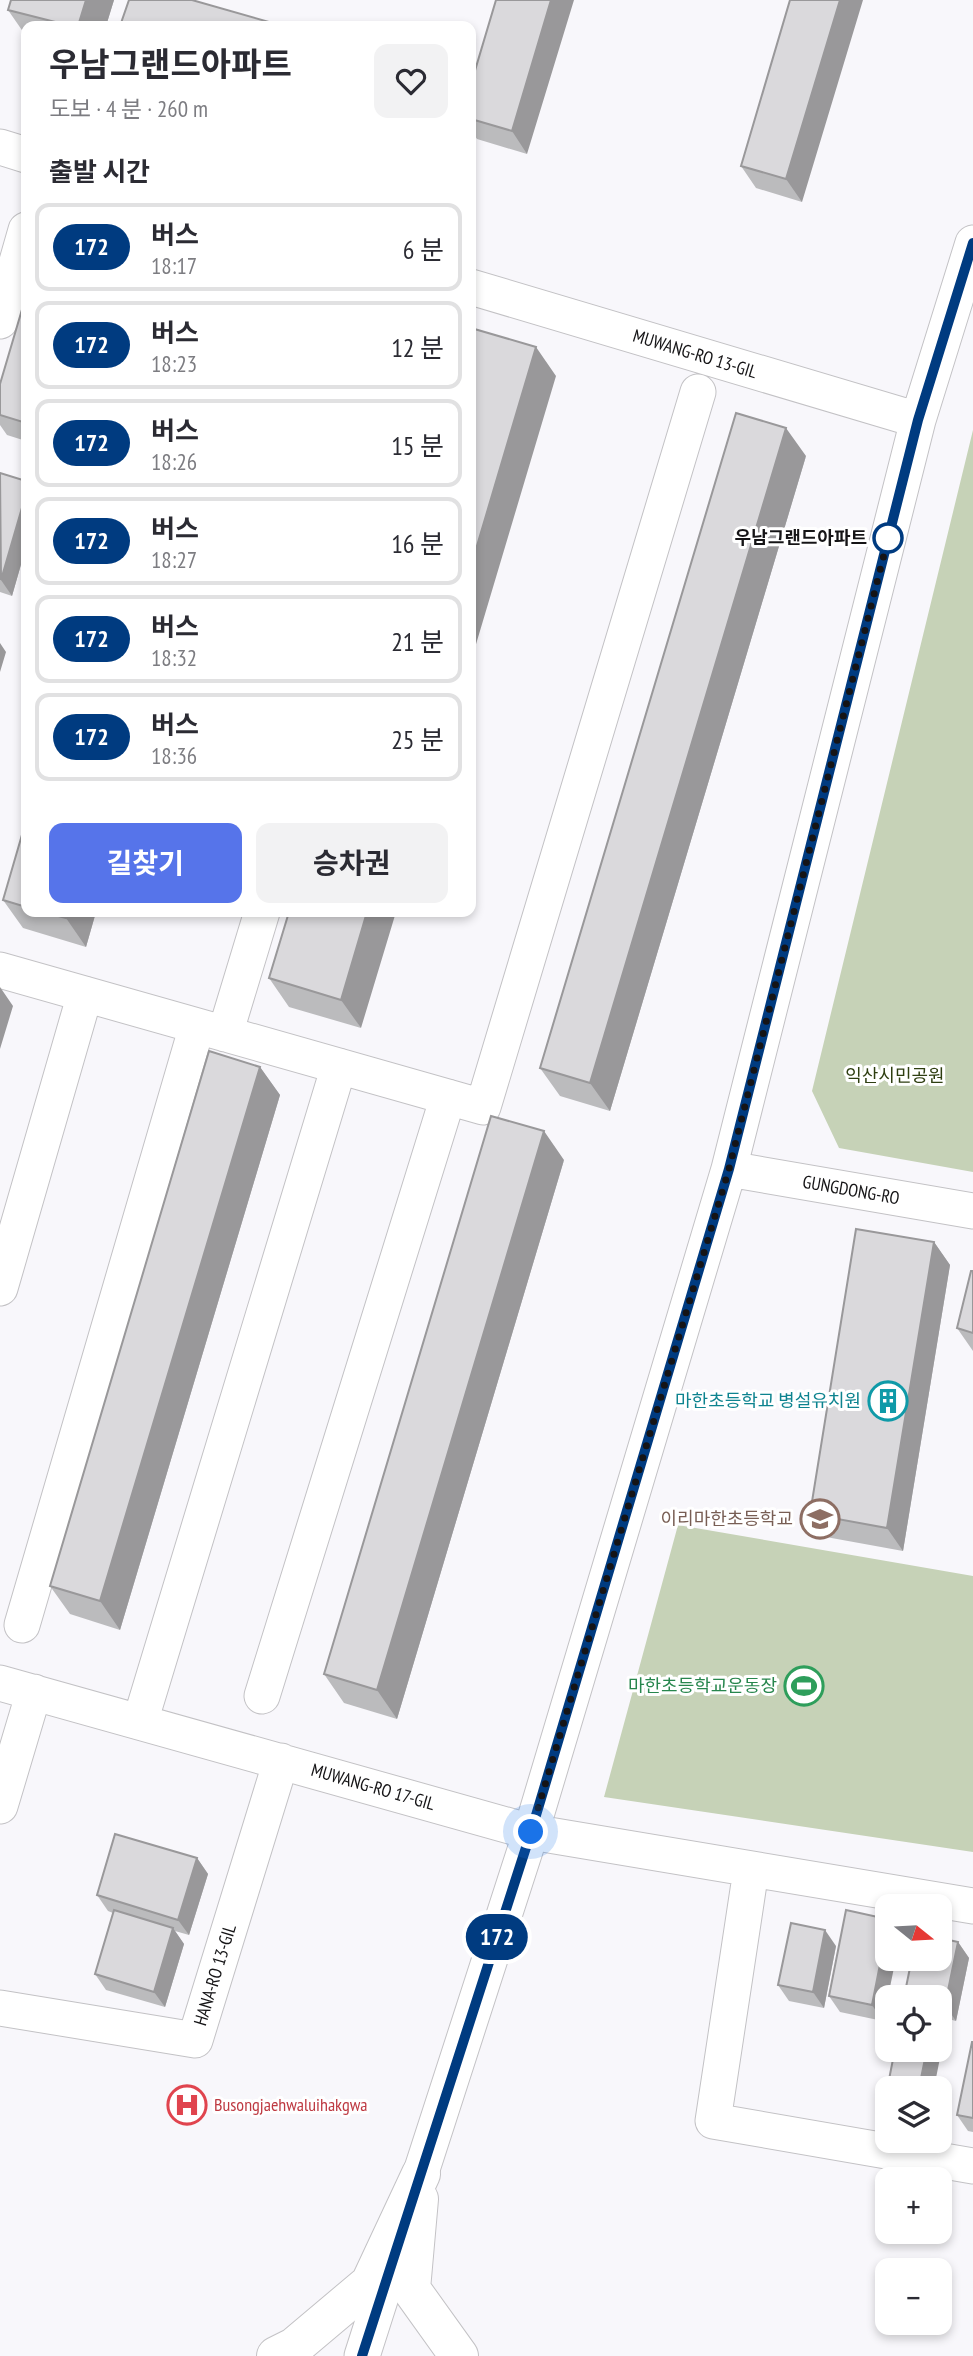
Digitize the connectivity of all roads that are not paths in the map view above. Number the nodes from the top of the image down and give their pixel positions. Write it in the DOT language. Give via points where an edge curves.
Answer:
graph roads {
  1 [pos="0,147"];
  2 [pos="21,153"];
  3 [pos="973,243"];
  4 [pos="21,248"];
  5 [pos="476,288"];
  6 [pos="0,321"];
  7 [pos="698,393"];
  8 [pos="918,420"];
  9 [pos="260,917"];
  10 [pos="0,970"];
  11 [pos="85,994"];
  12 [pos="211,1030"];
  13 [pos="339,1066"];
  14 [pos="448,1097"];
  15 [pos="729,1169"];
  16 [pos="973,1211"];
  17 [pos="0,1288"];
  18 [pos="22,1625"];
  19 [pos="0,1683"];
  20 [pos="34,1692"];
  21 [pos="262,1696"];
  22 [pos="140,1722"];
  23 [pos="281,1762"];
  24 [pos="0,1806"];
  25 [pos="531,1832"];
  26 [pos="751,1870"];
  27 [pos="973,1906"];
  28 [pos="0,2008"];
  29 [pos="973,2166"];
  30 [pos="421,2174"];
  31 [pos="276,2356"];
  32 [pos="362,2356"];
  33 [pos="459,2356"];
  1 -- 2 [label="street"];
  3 -- 8 [label="street"];
  4 -- 6 [label="street"];
  5 -- 8 [label="street, MUWANG-RO 13-GIL"];
  7 -- 14 [label="street" via="484,1107"];
  8 -- 15 [label="street"];
  9 -- 12 [label="street"];
  10 -- 11 [label="street"];
  11 -- 12 [label="street"];
  11 -- 17 [label="street"];
  12 -- 13 [label="street"];
  12 -- 18 [label="street"];
  13 -- 14 [label="street"];
  13 -- 22 [label="street"];
  14 -- 21 [label="street"];
  15 -- 16 [label="street, GUNGDONG-RO"];
  15 -- 25 [label="street"];
  19 -- 20 [label="street, MUWANG-RO 17-GIL"];
  20 -- 22 [label="street, MUWANG-RO 17-GIL"];
  20 -- 24 [label="street"];
  22 -- 23 [label="street, MUWANG-RO 17-GIL"];
  23 -- 25 [label="street, MUWANG-RO 17-GIL"];
  23 -- 28 [label="street, HANA-RO 13-GIL" via="195,2040"];
  25 -- 26 [label="street, MUWANG-RO 17-GIL"];
  25 -- 30 [label="street"];
  26 -- 27 [label="street, MUWANG-RO 17-GIL"];
  26 -- 29 [label="street" via="713,2121"];
  30 -- 31 [label="street" via="370,2283 294,2347"];
  30 -- 32 [label="street"];
  30 -- 33 [label="street" via="411,2289"];
}
